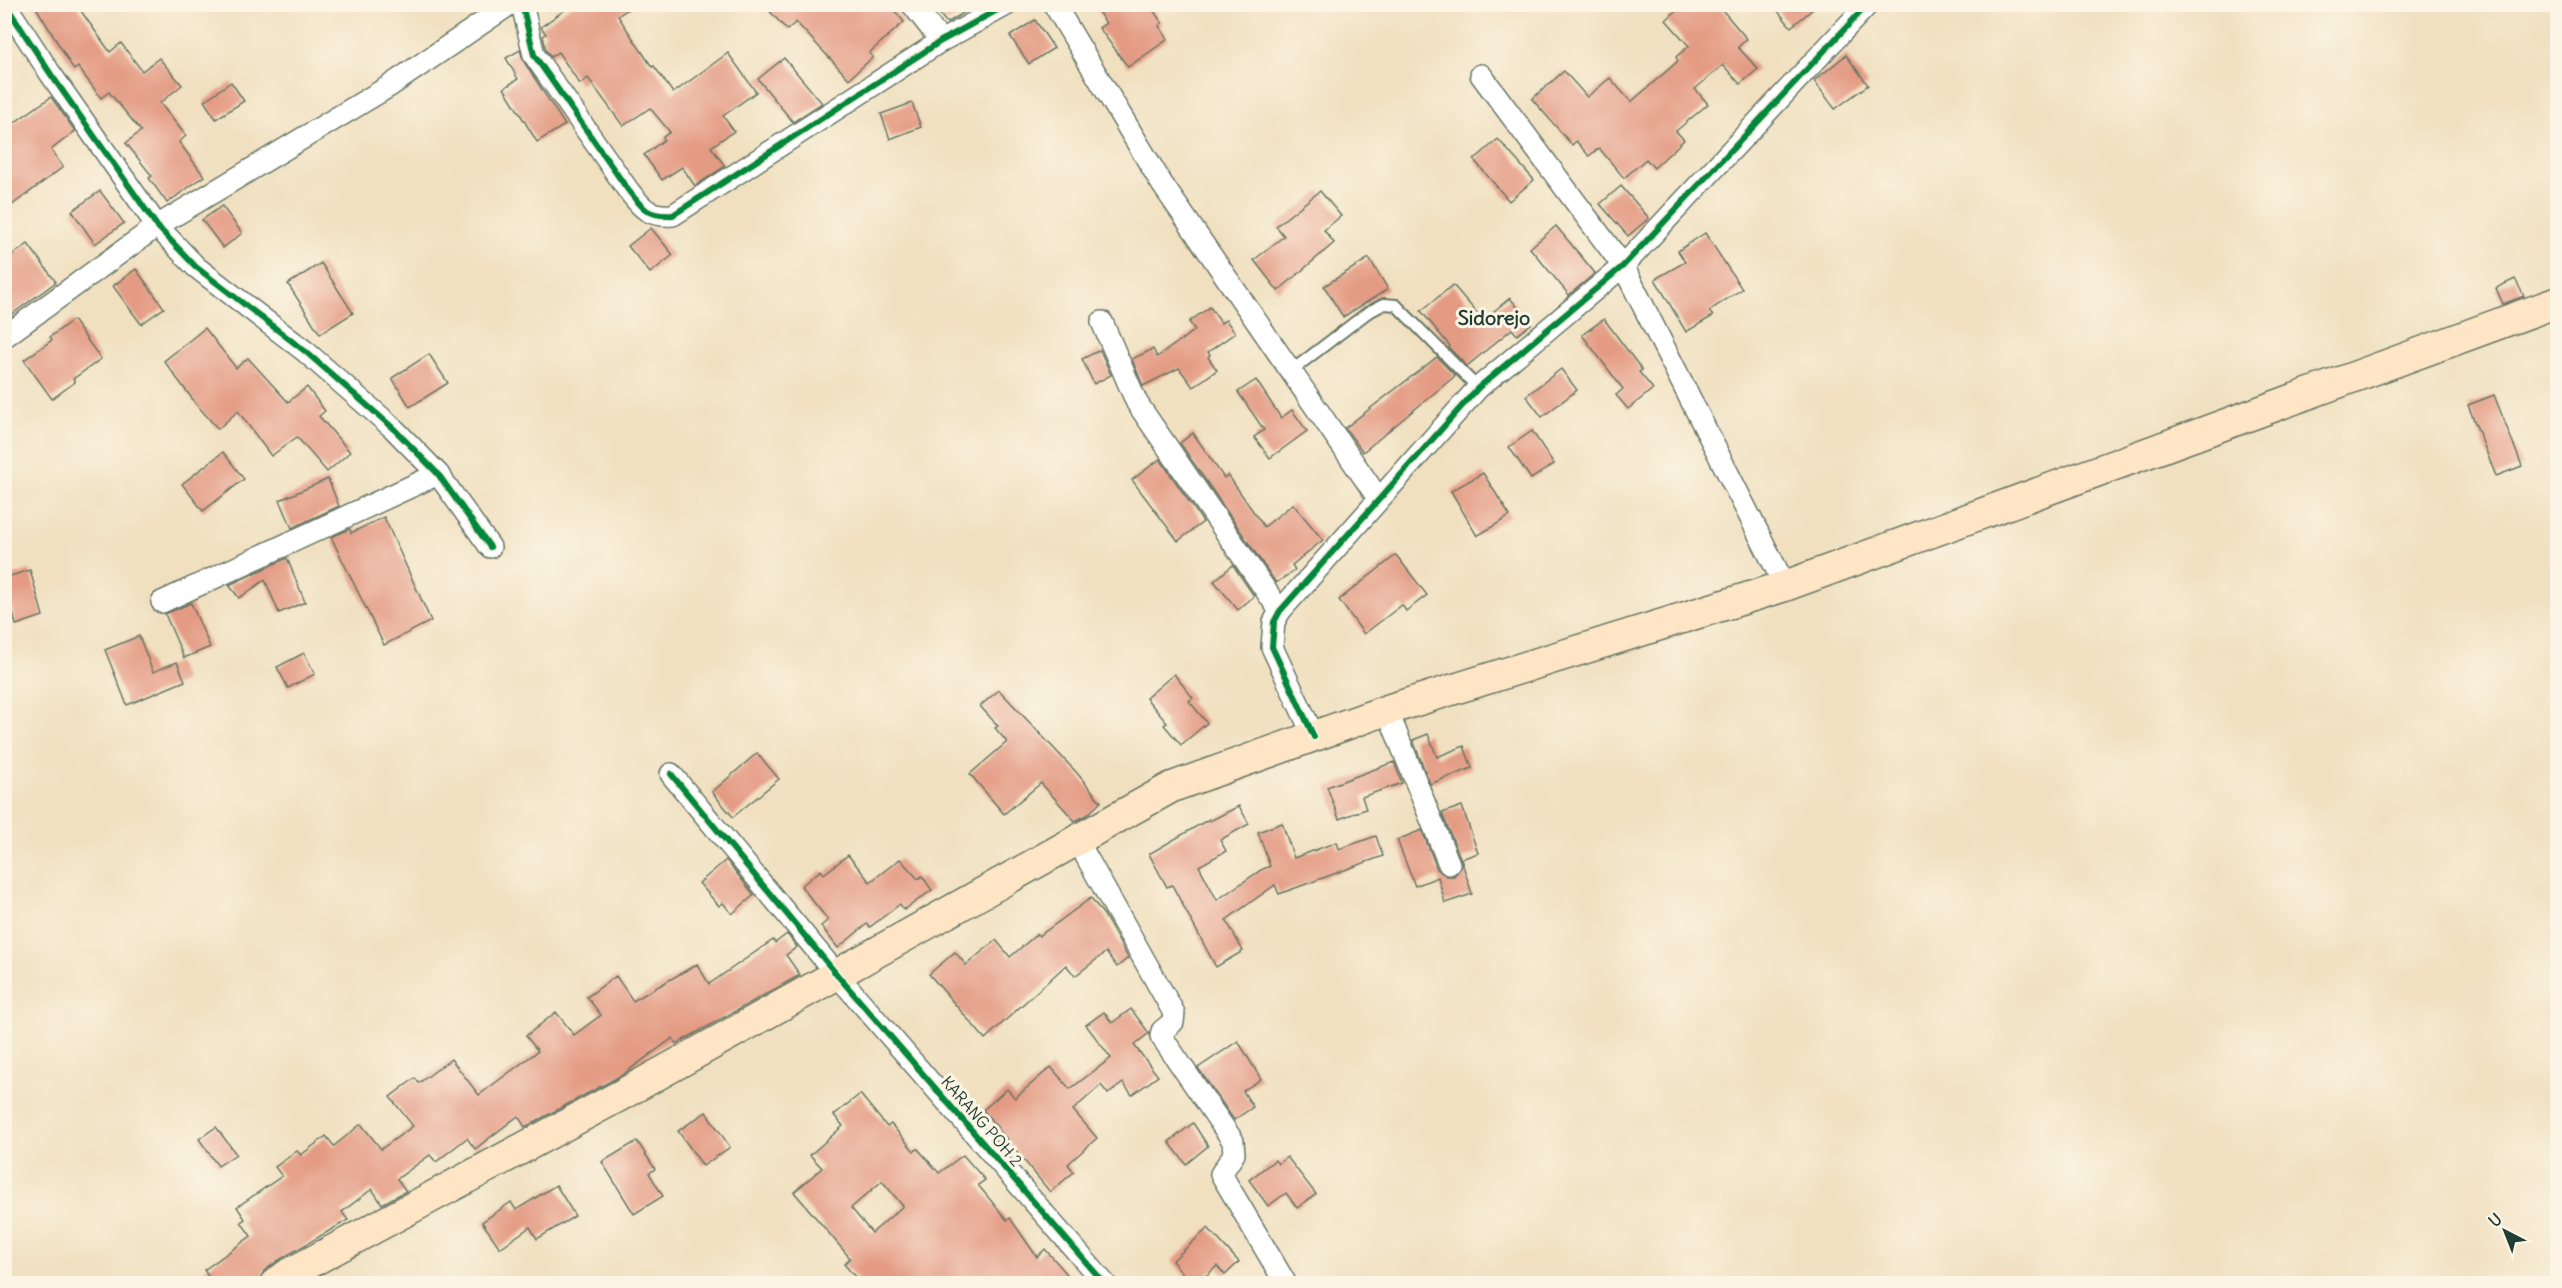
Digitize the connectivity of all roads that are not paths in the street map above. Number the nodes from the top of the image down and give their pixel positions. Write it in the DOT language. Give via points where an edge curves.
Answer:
graph roads {
  1 [pos="5,4"];
  2 [pos="510,4"];
  3 [pos="522,4"];
  4 [pos="912,4"];
  5 [pos="1008,4"];
  6 [pos="1054,4"];
  7 [pos="1868,4"];
  8 [pos="941,41"];
  9 [pos="1481,75"];
  10 [pos="157,226"];
  11 [pos="1623,266"];
  12 [pos="2558,302"];
  13 [pos="1102,322"];
  14 [pos="4,337"];
  15 [pos="1291,371"];
  16 [pos="1478,388"];
  17 [pos="438,474"];
  18 [pos="1378,498"];
  19 [pos="490,547"];
  20 [pos="1785,586"];
  21 [pos="162,602"];
  22 [pos="1280,612"];
  23 [pos="1387,710"];
  24 [pos="1314,737"];
  25 [pos="671,774"];
  26 [pos="1077,840"];
  27 [pos="1449,864"];
  28 [pos="838,976"];
  29 [pos="275,1284"];
  30 [pos="1105,1284"];
  31 [pos="1286,1284"];
  1 -- 10 [label="street"];
  2 -- 10 [label="street" via="388,87"];
  3 -- 8 [label="street" via="534,55 627,190 642,208 658,217 673,215"];
  4 -- 8 [label="street"];
  5 -- 8 [label="street"];
  6 -- 15 [label="street" via="1162,184"];
  7 -- 11 [label="street"];
  9 -- 11 [label="street"];
  10 -- 14 [label="street"];
  10 -- 17 [label="street" via="196,267 306,352 393,428"];
  11 -- 16 [label="street"];
  11 -- 20 [label="street"];
  12 -- 20 [label="main road"];
  13 -- 22 [label="street" via="1137,403"];
  15 -- 16 [label="lane" via="1367,313 1384,304 1396,305"];
  15 -- 18 [label="street"];
  16 -- 18 [label="street"];
  17 -- 19 [label="street"];
  17 -- 21 [label="street"];
  18 -- 22 [label="street"];
  20 -- 23 [label="main road"];
  22 -- 24 [label="street" via="1274,622 1272,647"];
  23 -- 24 [label="main road"];
  23 -- 27 [label="street"];
  24 -- 26 [label="main road" via="1173,787"];
  25 -- 28 [label="street, KARANG POH 2"];
  26 -- 28 [label="main road"];
  26 -- 31 [label="street" via="1174,1013 1173,1022 1161,1036 1233,1141 1234,1154 1221,1173"];
  28 -- 29 [label="main road"];
  28 -- 30 [label="street, KARANG POH 2"];
}
